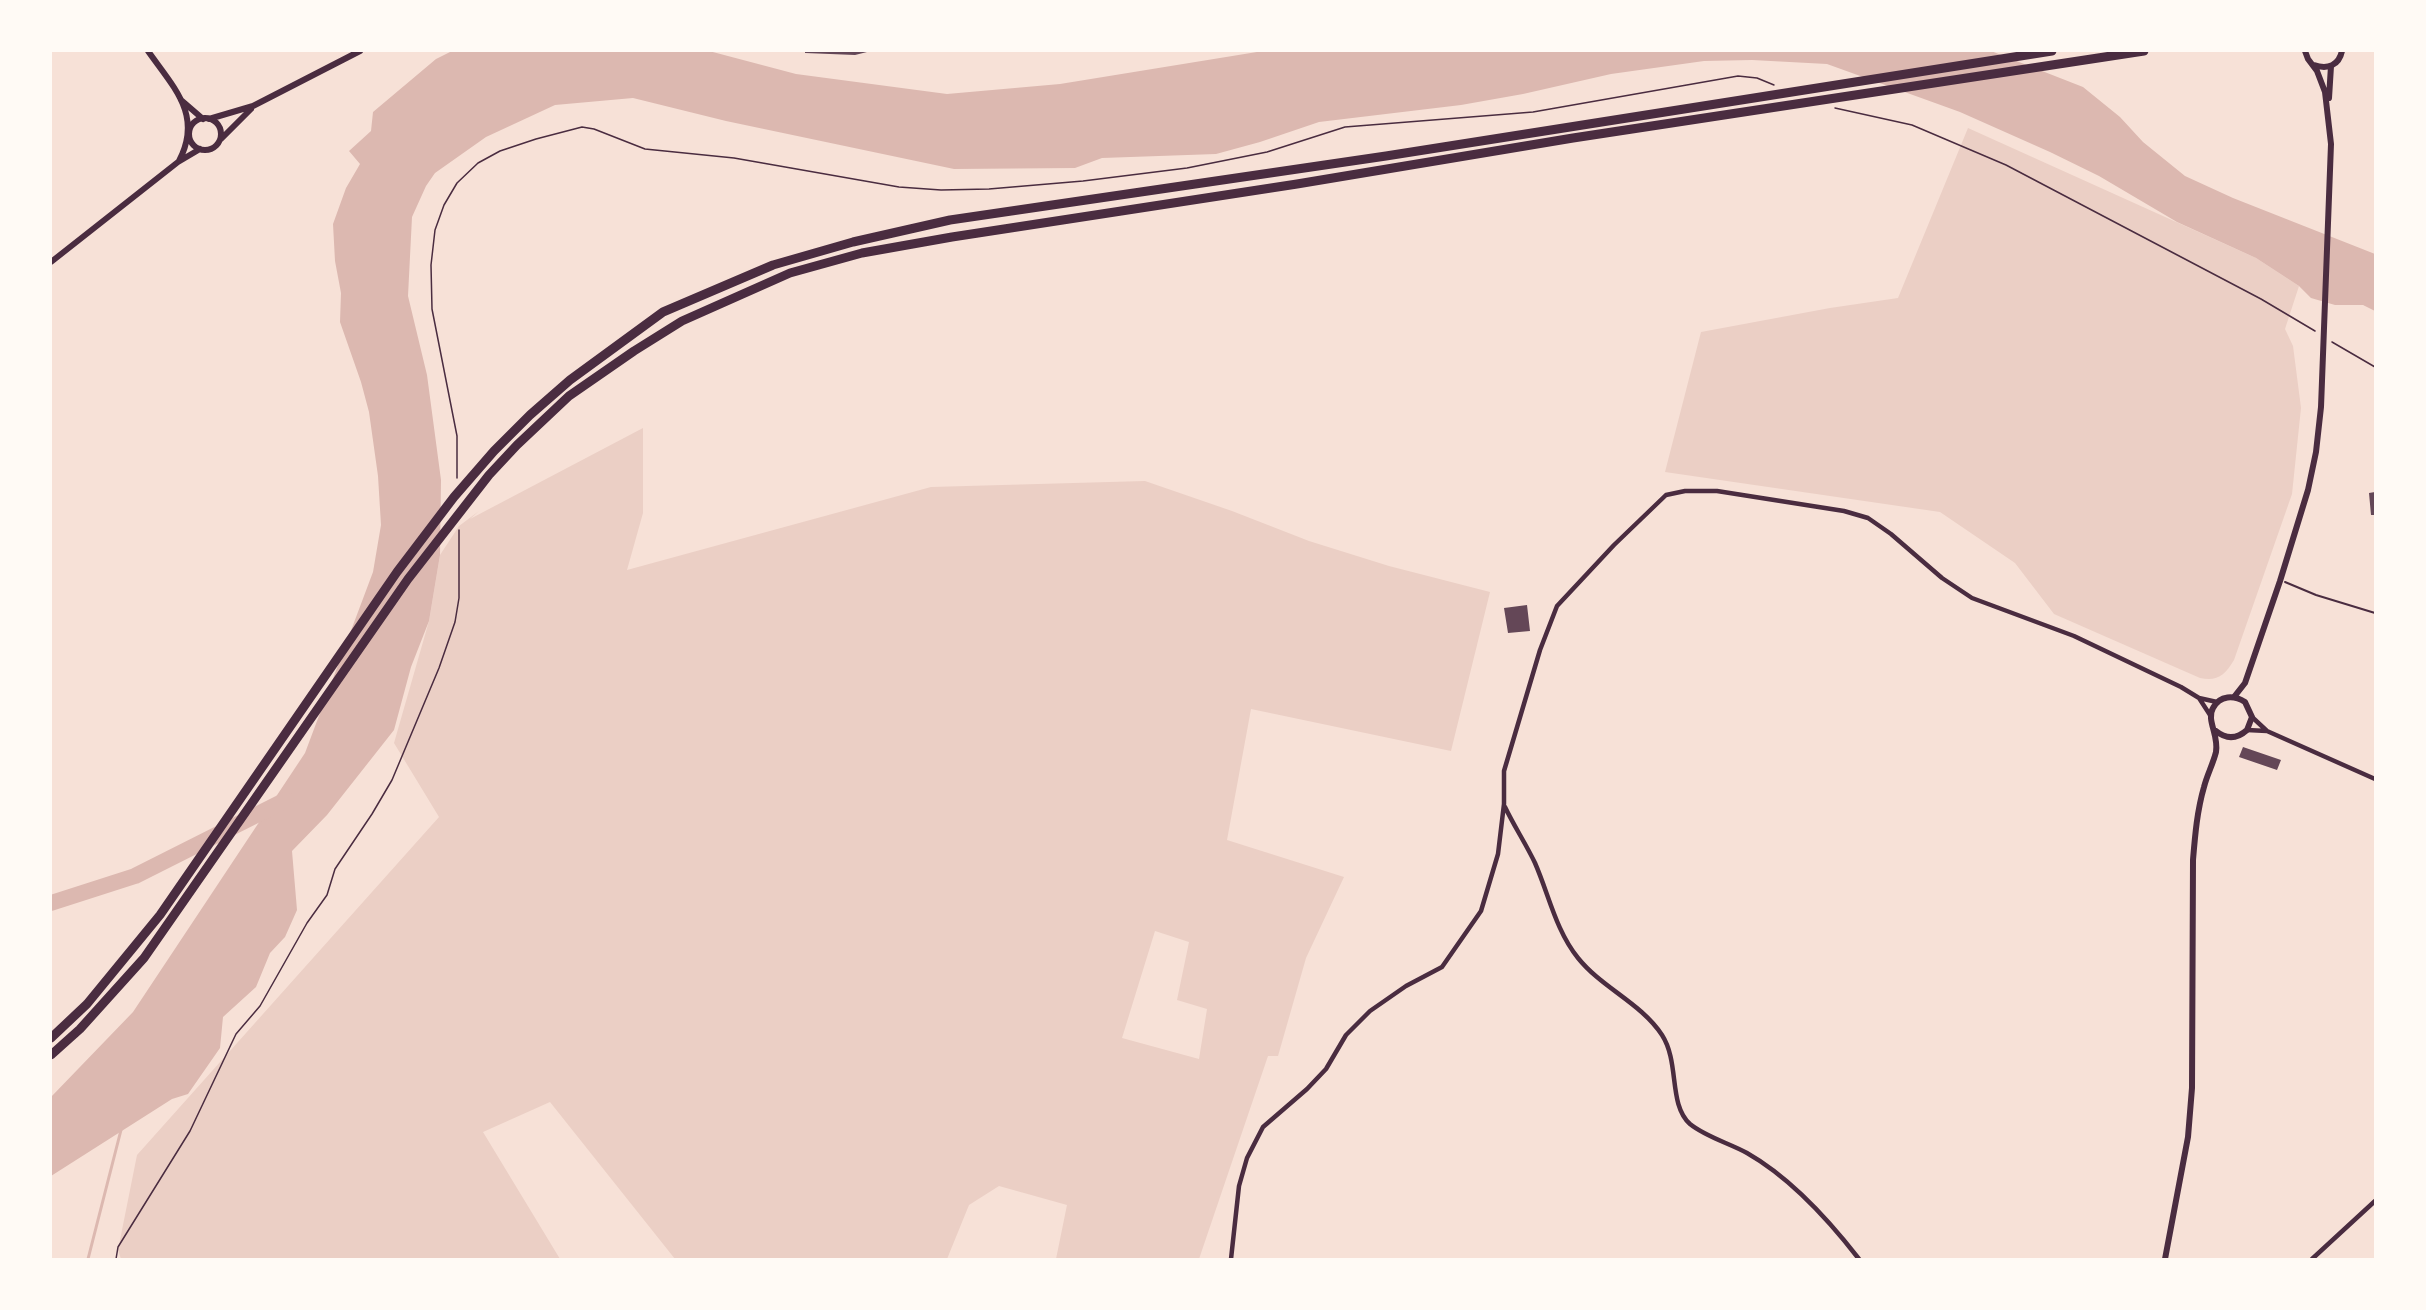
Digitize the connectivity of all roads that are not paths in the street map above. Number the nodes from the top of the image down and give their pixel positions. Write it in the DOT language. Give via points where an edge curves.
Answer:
graph roads {
  1 [pos="148,51"];
  2 [pos="360,51"];
  3 [pos="2052,51"];
  4 [pos="2144,51"];
  5 [pos="2304,52"];
  6 [pos="2343,53"];
  7 [pos="2314,65"];
  8 [pos="2331,66"];
  9 [pos="181,100"];
  10 [pos="253,106"];
  11 [pos="2328,110"];
  12 [pos="206,119"];
  13 [pos="189,131"];
  14 [pos="220,139"];
  15 [pos="200,149"];
  16 [pos="178,162"];
  17 [pos="51,262"];
  18 [pos="2285,582"];
  19 [pos="2375,613"];
  20 [pos="2244,683"];
  21 [pos="2234,697"];
  22 [pos="2199,698"];
  23 [pos="2217,702"];
  24 [pos="2244,702"];
  25 [pos="2210,715"];
  26 [pos="2252,717"];
  27 [pos="2247,730"];
  28 [pos="2216,731"];
  29 [pos="2267,731"];
  30 [pos="2228,738"];
  31 [pos="2216,752"];
  32 [pos="2375,779"];
  33 [pos="1504,804"];
  34 [pos="51,1038"];
  35 [pos="51,1055"];
  36 [pos="2375,1202"];
  37 [pos="1231,1259"];
  38 [pos="1859,1259"];
  39 [pos="2165,1259"];
  40 [pos="2312,1259"];
  1 -- 9 [label="street"];
  2 -- 10 [label="street"];
  3 -- 34 [label="highway" via="950,220 773,265 663,312 570,380 494,451 454,497 397,572 160,915 87,1004"];
  4 -- 35 [label="highway" via="862,253 790,273 682,321 569,396 489,475 408,579 144,958"];
  5 -- 7 [label="street"];
  6 -- 8 [label="street"];
  7 -- 8 [label="street"];
  7 -- 11 [label="street"];
  8 -- 11 [label="street"];
  9 -- 12 [label="street"];
  9 -- 13 [label="street"];
  10 -- 12 [label="street"];
  10 -- 14 [label="street"];
  11 -- 20 [label="street" via="2332,159 2316,452 2280,581"];
  12 -- 13 [label="street" via="194,123"];
  12 -- 14 [label="street" via="218,124"];
  13 -- 15 [label="street" via="192,143"];
  13 -- 16 [label="street"];
  14 -- 15 [label="street" via="210,150"];
  15 -- 16 [label="street"];
  16 -- 17 [label="street"];
  18 -- 19 [label="lane"];
  20 -- 21 [label="street"];
  20 -- 24 [label="street"];
  21 -- 23 [label="street"];
  21 -- 24 [label="street"];
  22 -- 23 [label="street"];
  22 -- 25 [label="street"];
  22 -- 33 [label="street" via="2074,636 1972,598 1868,518 1844,510 1717,491 1685,491 1666,495 1557,606 1504,771"];
  23 -- 25 [label="street"];
  24 -- 26 [label="street"];
  25 -- 28 [label="street"];
  26 -- 27 [label="street"];
  26 -- 29 [label="street"];
  27 -- 29 [label="street"];
  27 -- 30 [label="street"];
  28 -- 30 [label="street"];
  28 -- 31 [label="street"];
  29 -- 32 [label="street"];
  30 -- 31 [label="street"];
  31 -- 39 [label="street" via="2196,823 2192,1088 2188,1137"];
  33 -- 37 [label="street" via="1498,854 1481,911 1442,967 1370,1011 1346,1035 1326,1069 1263,1127 1247,1158 1239,1186"];
  33 -- 38 [label="street" via="1575,955 1662,1035 1672,1058 1679,1107 1689,1123 1772,1170 1822,1215"];
  36 -- 40 [label="street"];
}
